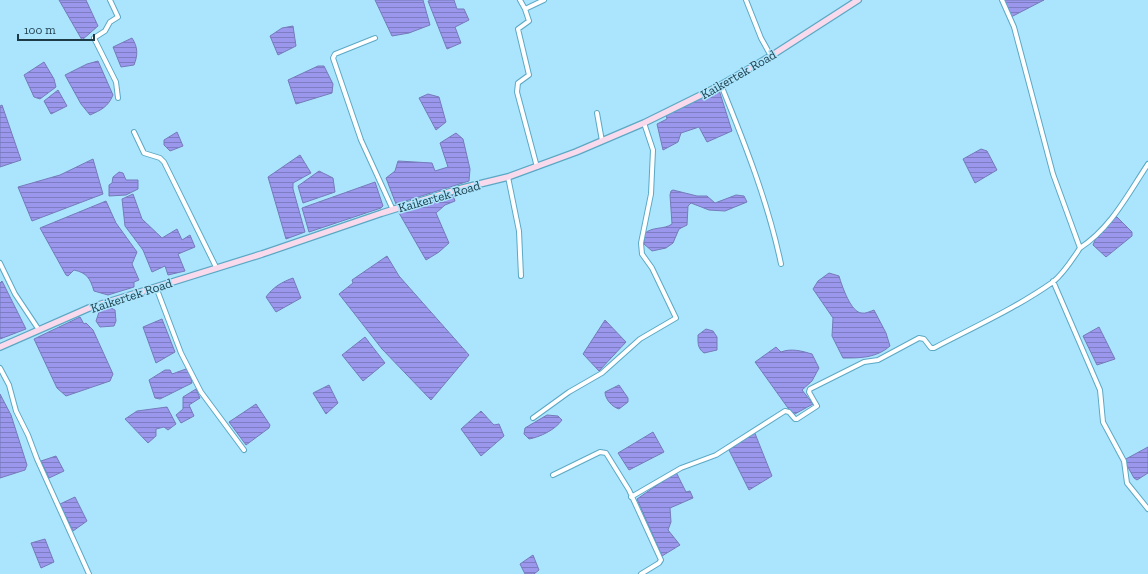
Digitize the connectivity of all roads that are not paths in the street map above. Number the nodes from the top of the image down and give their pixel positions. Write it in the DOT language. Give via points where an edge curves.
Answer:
graph roads {
  1 [pos="110,0"];
  2 [pos="520,0"];
  3 [pos="544,0"];
  4 [pos="746,0"];
  5 [pos="858,0"];
  6 [pos="1002,0"];
  7 [pos="524,9"];
  8 [pos="375,38"];
  9 [pos="771,56"];
  10 [pos="721,85"];
  11 [pos="118,98"];
  12 [pos="596,113"];
  13 [pos="644,123"];
  14 [pos="134,132"];
  15 [pos="602,141"];
  16 [pos="1148,164"];
  17 [pos="537,167"];
  18 [pos="508,177"];
  19 [pos="392,210"];
  20 [pos="1080,248"];
  21 [pos="0,263"];
  22 [pos="781,264"];
  23 [pos="216,267"];
  24 [pos="521,276"];
  25 [pos="1053,281"];
  26 [pos="156,287"];
  27 [pos="39,330"];
  28 [pos="0,347"];
  29 [pos="0,368"];
  30 [pos="533,418"];
  31 [pos="244,450"];
  32 [pos="553,475"];
  33 [pos="631,497"];
  34 [pos="1148,509"];
  35 [pos="89,574"];
  36 [pos="641,574"];
  1 -- 11 [label="street" via="118,18 110,22 105,31 94,38 116,82"];
  2 -- 7 [label="street"];
  3 -- 7 [label="street"];
  4 -- 9 [label="street"];
  5 -- 9 [label="main road, Kaikertek Road"];
  6 -- 20 [label="street" via="1014,26 1053,174"];
  7 -- 17 [label="street" via="529,21 518,29 529,75 518,83 517,92"];
  8 -- 19 [label="street" via="335,54 333,58 361,140"];
  9 -- 10 [label="main road, Kaikertek Road"];
  10 -- 13 [label="main road, Kaikertek Road"];
  10 -- 22 [label="street" via="753,165 774,230"];
  12 -- 15 [label="street"];
  13 -- 15 [label="main road, Kaikertek Road"];
  13 -- 30 [label="street" via="653,150 651,194 640,243 642,254 652,268 676,318 640,339 602,373 573,389"];
  14 -- 23 [label="street" via="144,153 160,158 164,162"];
  15 -- 17 [label="main road, Kaikertek Road"];
  16 -- 20 [label="street" via="1119,209 1094,240"];
  17 -- 18 [label="main road, Kaikertek Road"];
  18 -- 19 [label="main road, Kaikertek Road"];
  18 -- 24 [label="street" via="519,231"];
  19 -- 23 [label="main road, Kaikertek Road"];
  20 -- 25 [label="street"];
  21 -- 27 [label="street" via="15,294"];
  23 -- 26 [label="main road, Kaikertek Road"];
  25 -- 33 [label="street" via="934,348 919,338 878,360 864,362 810,389 809,392 817,406 797,419 785,411 716,455 681,468"];
  25 -- 34 [label="street" via="1100,390 1103,422 1124,461 1127,483"];
  26 -- 27 [label="main road, Kaikertek Road" via="89,308"];
  26 -- 31 [label="street" via="181,353 201,392"];
  27 -- 28 [label="main road, Kaikertek Road"];
  29 -- 35 [label="street" via="9,386 16,411"];
  32 -- 33 [label="street" via="604,452 614,463"];
  33 -- 36 [label="street" via="660,560"];
}
